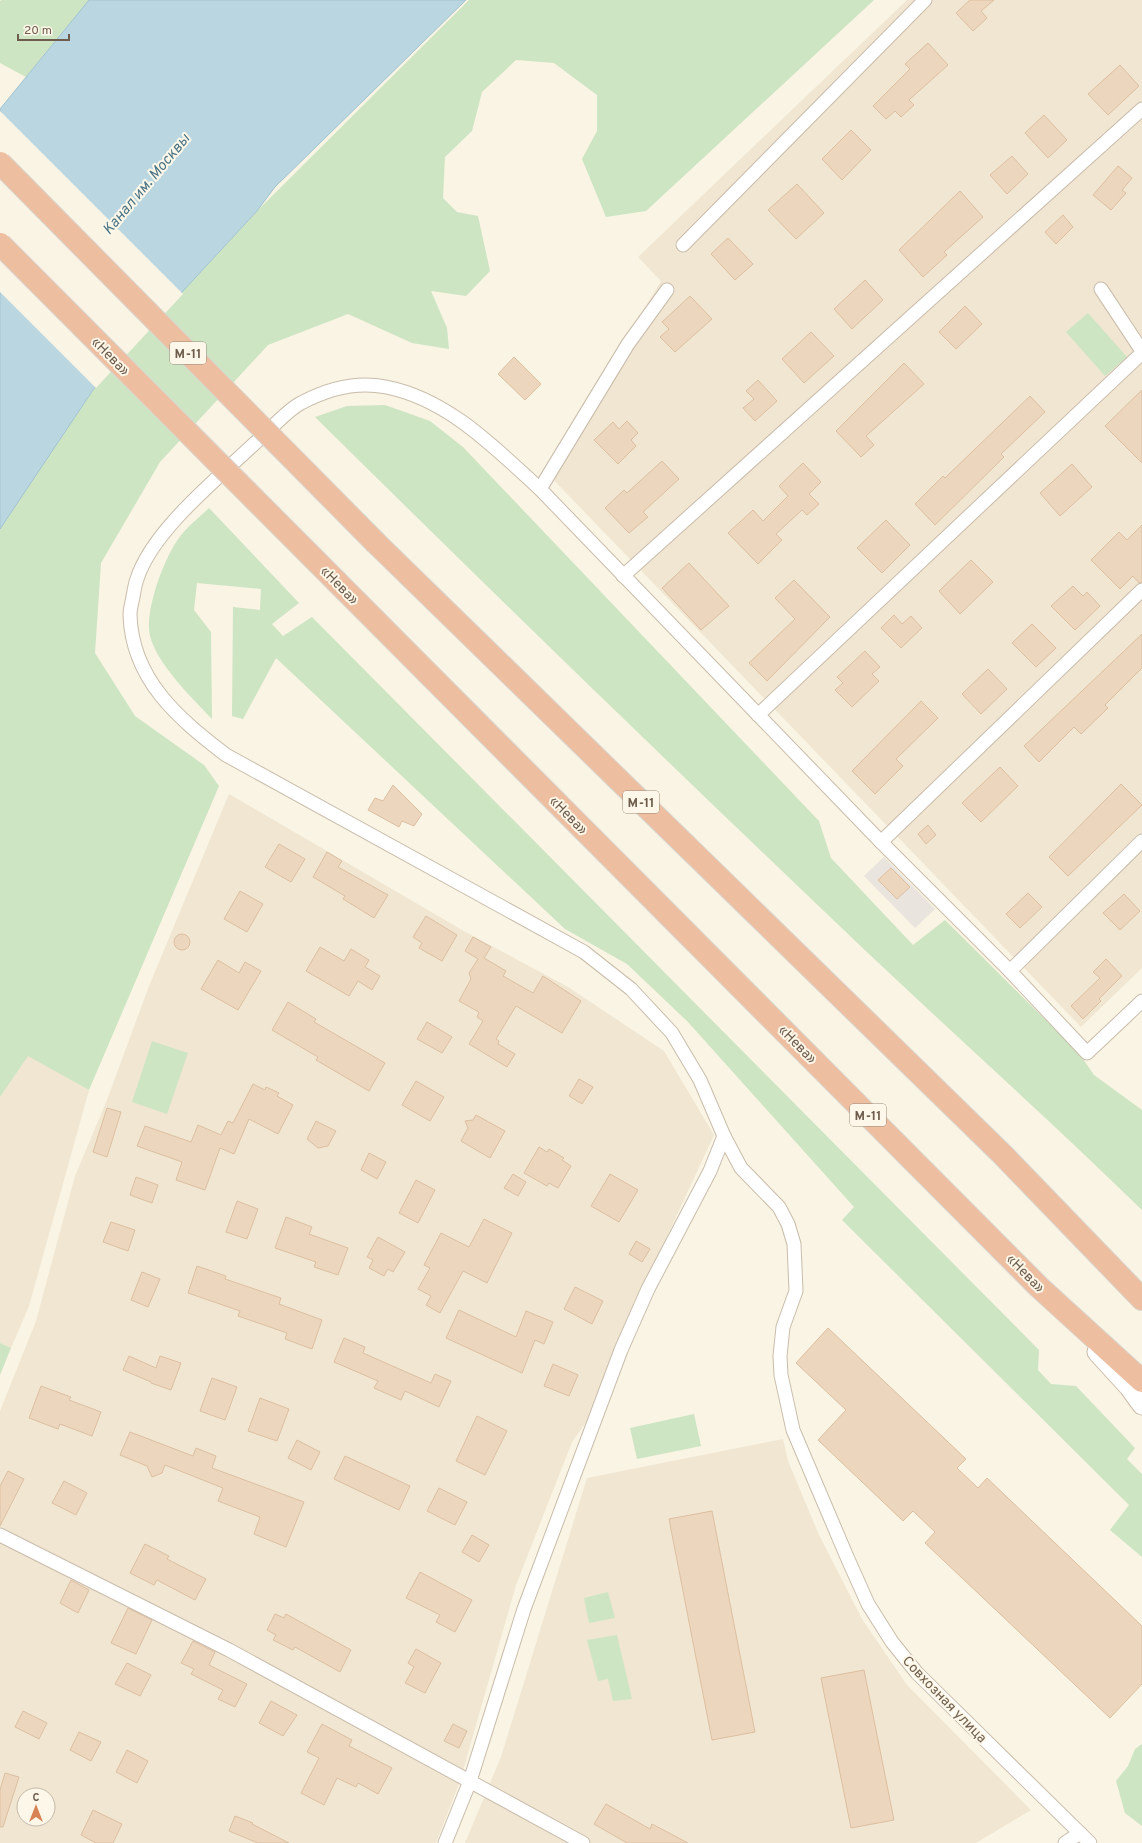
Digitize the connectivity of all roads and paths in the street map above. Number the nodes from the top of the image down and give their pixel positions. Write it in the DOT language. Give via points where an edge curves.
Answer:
graph roads {
  1 [pos="925,0"];
  2 [pos="1142,109"];
  3 [pos="0,163"];
  4 [pos="0,244"];
  5 [pos="683,245"];
  6 [pos="1101,289"];
  7 [pos="667,290"];
  8 [pos="1142,352"];
  9 [pos="540,489"];
  10 [pos="623,576"];
  11 [pos="1142,590"];
  12 [pos="758,715"];
  13 [pos="1142,841"];
  14 [pos="881,842"];
  15 [pos="1010,971"];
  16 [pos="1142,1001"];
  17 [pos="724,1136"];
  18 [pos="1003,1155"];
  19 [pos="1142,1277"];
  20 [pos="1039,1287"];
  21 [pos="1142,1299"];
  22 [pos="1142,1381"];
  23 [pos="1142,1405"];
  24 [pos="0,1535"];
  25 [pos="470,1781"];
  26 [pos="1080,1833"];
  27 [pos="445,1843"];
  28 [pos="583,1843"];
  29 [pos="1065,1843"];
  30 [pos="1090,1843"];
  1 -- 5 [label="street"];
  2 -- 10 [label="street"];
  3 -- 18 [label="highway, М-11, bridge" via="376,543"];
  4 -- 20 [label="highway, «Нева» / М-11, bridge"];
  6 -- 8 [label="street"];
  7 -- 9 [label="street" via="628,344"];
  8 -- 12 [label="street"];
  9 -- 10 [label="street, Совхозная улица"];
  9 -- 17 [label="street, Совхозная улица" via="483,436 449,413 416,396 385,387 356,386 332,389 299,403 206,489 154,546 137,578 130,614 136,648 150,680 176,715 226,755 584,952 631,989 672,1033 700,1080"];
  10 -- 12 [label="street, Совхозная улица"];
  11 -- 14 [label="street"];
  12 -- 14 [label="street, Совхозная улица"];
  13 -- 15 [label="street"];
  14 -- 15 [label="street, Совхозная улица"];
  15 -- 16 [label="street, Совхозная улица" via="1087,1053"];
  17 -- 25 [label="street" via="710,1171 648,1289 621,1350 524,1609"];
  17 -- 26 [label="street, Совхозная улица" via="741,1168 780,1207 794,1244 796,1291 783,1327 781,1375 794,1430 868,1604 892,1642 917,1673"];
  18 -- 19 [label="highway"];
  18 -- 21 [label="highway, М-11"];
  20 -- 22 [label="highway, «Нева» / М-11"];
  20 -- 23 [label="street" via="1129,1387"];
  24 -- 25 [label="street" via="229,1650"];
  25 -- 27 [label="street"];
  25 -- 28 [label="street"];
  26 -- 29 [label="street"];
  26 -- 30 [label="street, Совхозная улица"];
}
